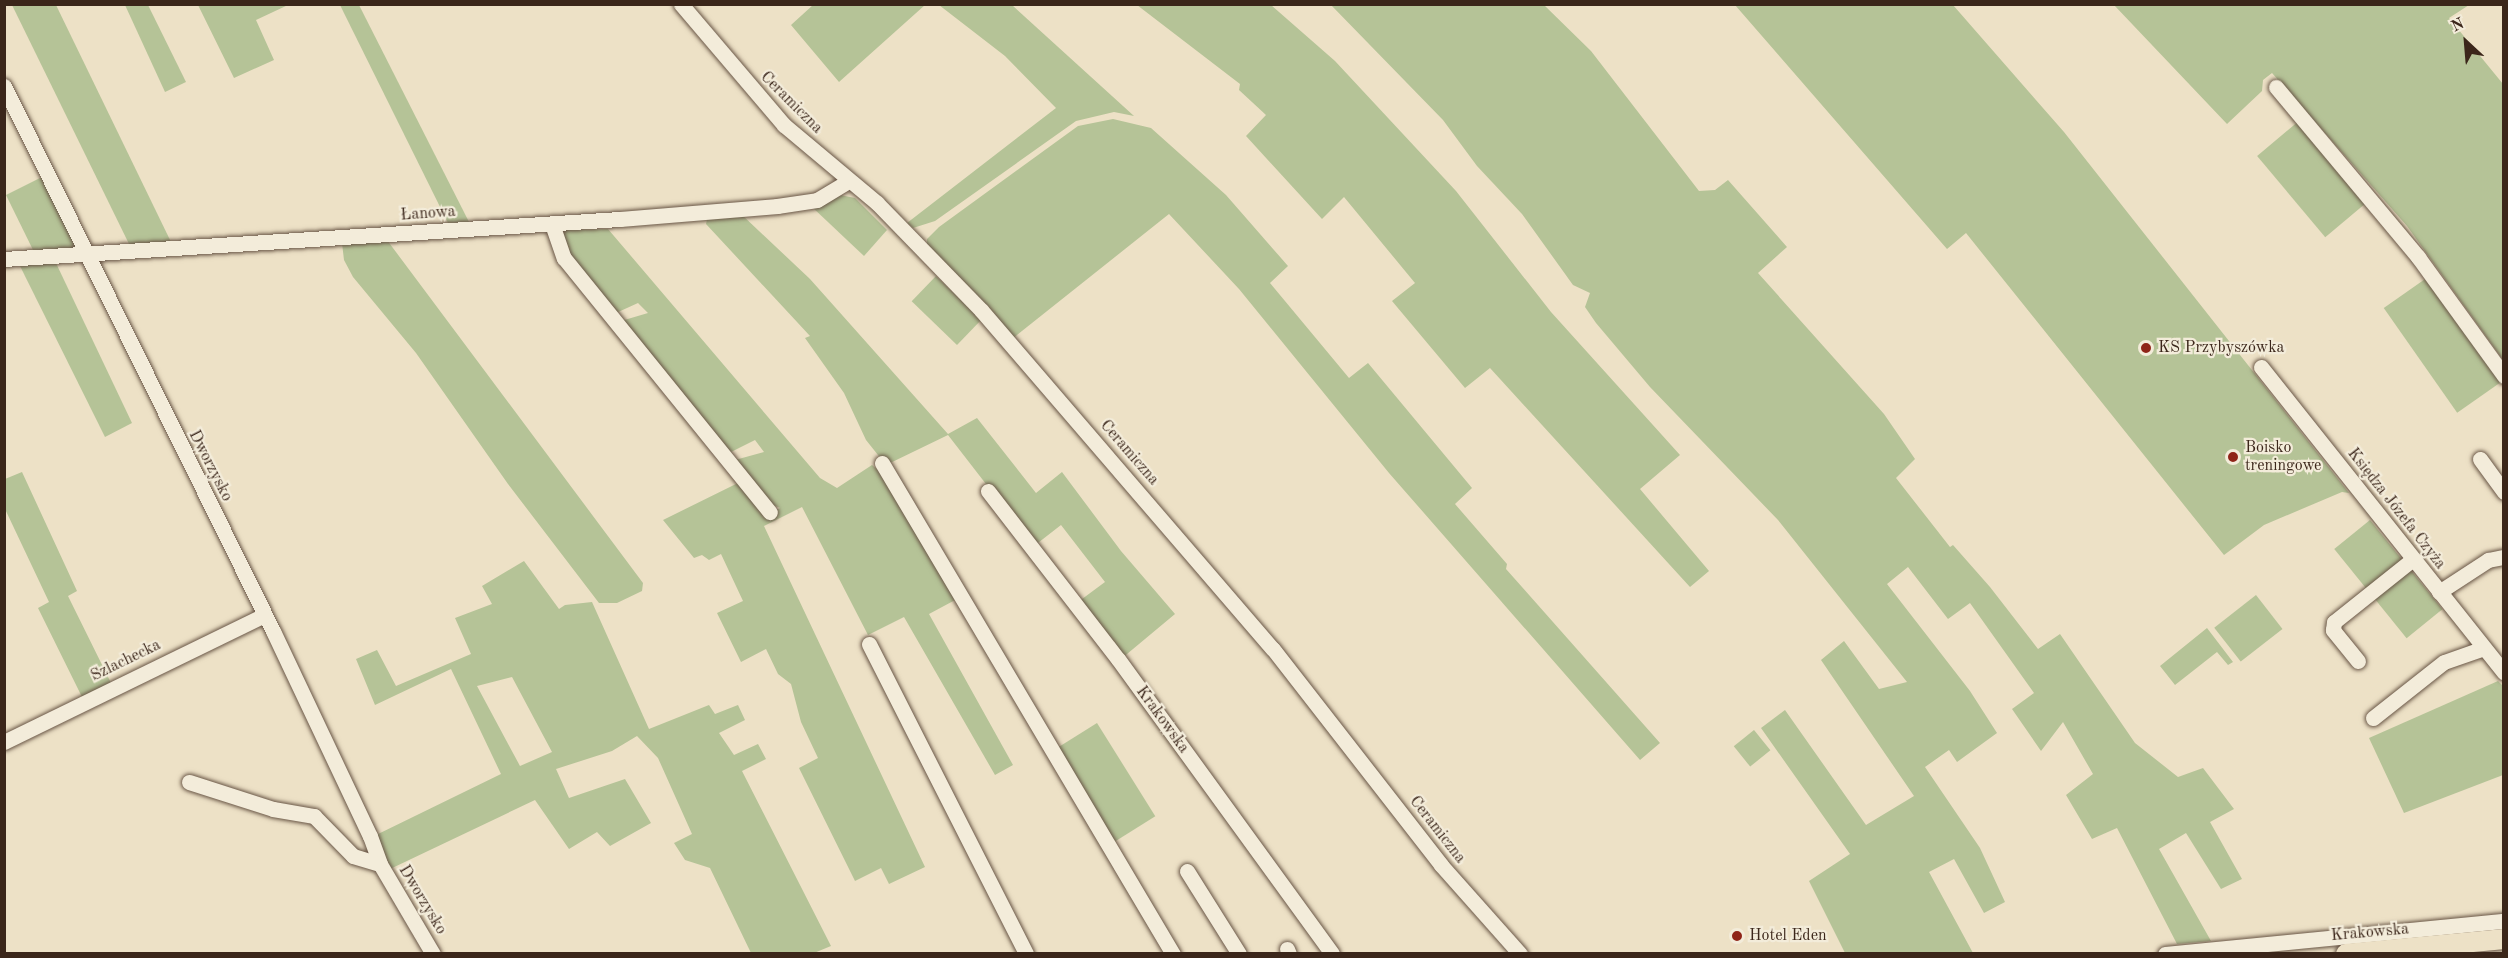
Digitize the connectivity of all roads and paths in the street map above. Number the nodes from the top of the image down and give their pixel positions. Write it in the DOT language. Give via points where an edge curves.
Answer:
graph roads {
  1 [pos="681,4"];
  2 [pos="4,86"];
  3 [pos="2276,87"];
  4 [pos="849,181"];
  5 [pos="552,224"];
  6 [pos="86,254"];
  7 [pos="4,259"];
  8 [pos="2261,367"];
  9 [pos="2504,376"];
  10 [pos="2480,459"];
  11 [pos="882,463"];
  12 [pos="988,491"];
  13 [pos="2504,492"];
  14 [pos="770,512"];
  15 [pos="2504,557"];
  16 [pos="2414,559"];
  17 [pos="2439,592"];
  18 [pos="264,615"];
  19 [pos="868,644"];
  20 [pos="2484,648"];
  21 [pos="2358,661"];
  22 [pos="2504,672"];
  23 [pos="2373,718"];
  24 [pos="4,742"];
  25 [pos="189,782"];
  26 [pos="380,864"];
  27 [pos="1187,872"];
  28 [pos="2504,921"];
  29 [pos="2504,939"];
  30 [pos="433,954"];
  31 [pos="1026,954"];
  32 [pos="1173,954"];
  33 [pos="1239,954"];
  34 [pos="1332,954"];
  35 [pos="1520,954"];
  36 [pos="2165,954"];
  37 [pos="2346,954"];
  1 -- 4 [label="street, Ceramiczna" via="784,125"];
  2 -- 6 [label="street, Dworzysko"];
  3 -- 9 [label="street" via="2418,257"];
  4 -- 5 [label="street, Łanowa" via="817,200 777,206"];
  4 -- 35 [label="street, Ceramiczna" via="942,267 1117,465 1273,649 1468,898"];
  5 -- 6 [label="street, Łanowa"];
  5 -- 14 [label="street" via="564,258"];
  6 -- 7 [label="street, Łanowa"];
  6 -- 18 [label="street, Dworzysko"];
  8 -- 16 [label="street, Księdza Józefa Czyża"];
  10 -- 13 [label="street"];
  11 -- 32 [label="street"];
  12 -- 34 [label="street, Krakowska" via="1118,659"];
  15 -- 17 [label="street" via="2488,560"];
  16 -- 17 [label="street, Księdza Józefa Czyża"];
  16 -- 21 [label="street" via="2334,622 2333,630"];
  17 -- 20 [label="street, Księdza Józefa Czyża"];
  18 -- 24 [label="street, Szlachecka"];
  18 -- 26 [label="street, Dworzysko"];
  19 -- 31 [label="street"];
  20 -- 22 [label="street, Księdza Józefa Czyża"];
  20 -- 23 [label="street" via="2444,662"];
  25 -- 26 [label="street, Dworzysko" via="273,809 314,816 353,856"];
  26 -- 30 [label="street, Dworzysko"];
  27 -- 33 [label="street"];
  28 -- 36 [label="street, Krakowska"];
  29 -- 37 [label="main road, Krakowska"];
}
